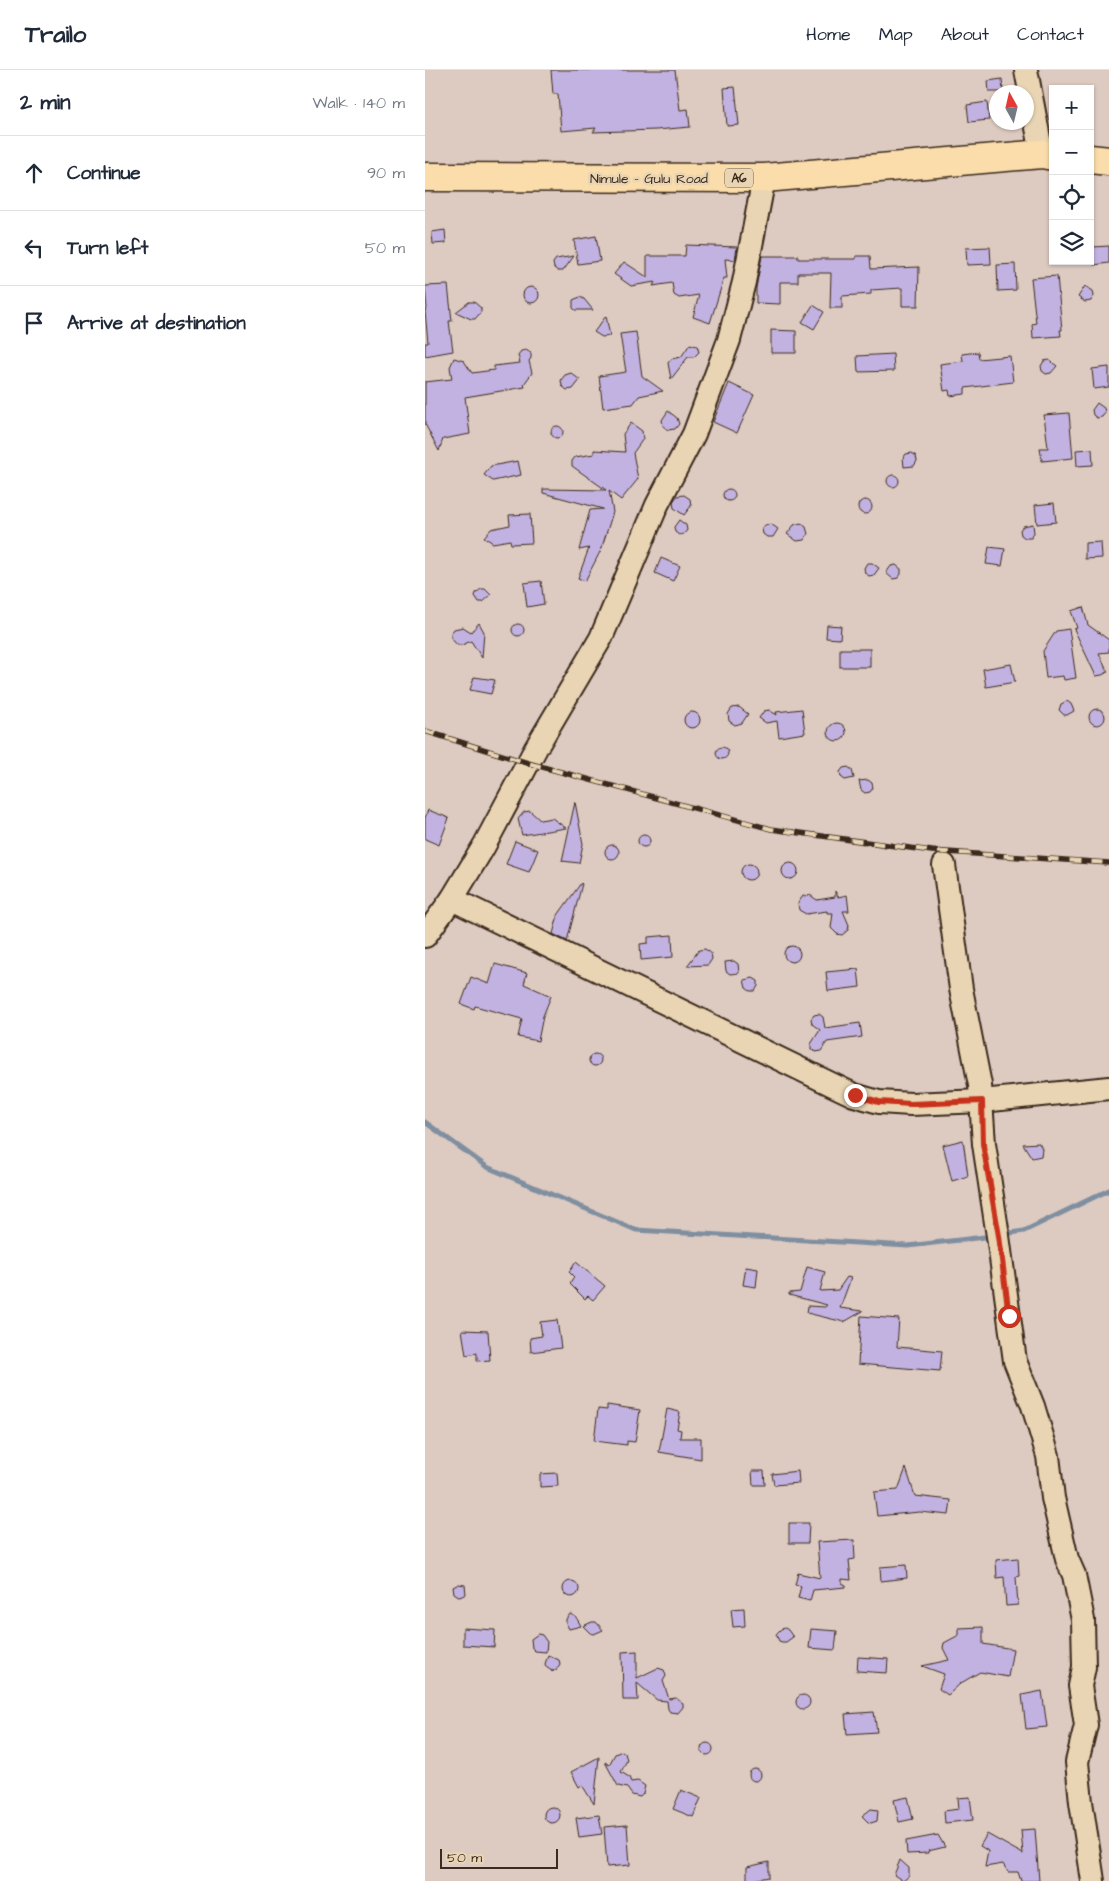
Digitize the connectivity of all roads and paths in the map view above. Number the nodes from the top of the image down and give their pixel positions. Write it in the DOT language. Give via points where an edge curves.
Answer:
graph roads {
  1 [pos="1027,70"];
  2 [pos="1047,155"];
  3 [pos="1094,159"];
  4 [pos="1109,161"];
  5 [pos="425,177"];
  6 [pos="764,178"];
  7 [pos="944,866"];
  8 [pos="452,899"];
  9 [pos="425,936"];
  10 [pos="1109,1088"];
  11 [pos="982,1101"];
  12 [pos="1093,1881"];
  1 -- 2 [label="street"];
  2 -- 6 [label="main road, Nimule - Gulu Road / A6"];
  3 -- 4 [label="main road"];
  5 -- 6 [label="main road, Nimule - Gulu Road / A6"];
  6 -- 8 [label="street" via="729,340 694,434 657,505 601,638"];
  7 -- 11 [label="street" via="961,990"];
  8 -- 9 [label="street"];
  8 -- 11 [label="street" via="855,1095 879,1102"];
  10 -- 11 [label="street"];
  11 -- 12 [label="street" via="983,1144 1015,1361 1048,1456 1053,1498 1083,1620 1084,1667 1080,1686 1086,1725 1077,1762"];
}
